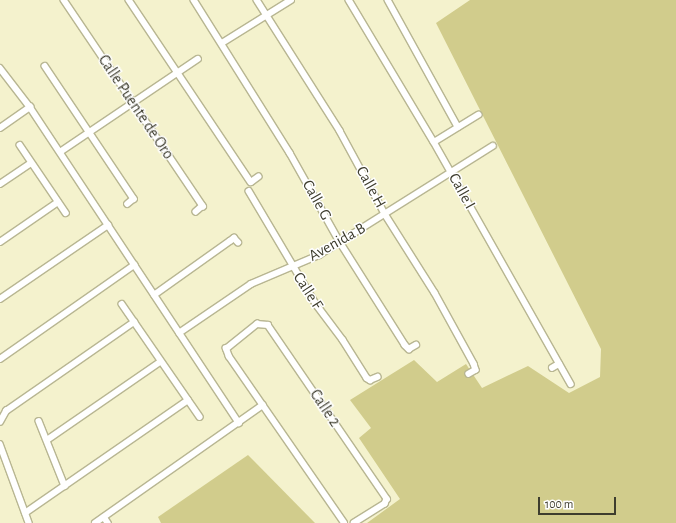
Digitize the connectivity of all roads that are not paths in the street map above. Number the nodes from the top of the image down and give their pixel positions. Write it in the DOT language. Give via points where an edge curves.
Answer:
graph roads {
  1 [pos="64,0"];
  2 [pos="129,0"];
  3 [pos="194,0"];
  4 [pos="257,0"];
  5 [pos="290,0"];
  6 [pos="388,0"];
  7 [pos="351,1"];
  8 [pos="266,15"];
  9 [pos="222,44"];
  10 [pos="198,59"];
  11 [pos="45,66"];
  12 [pos="0,68"];
  13 [pos="177,72"];
  14 [pos="133,102"];
  15 [pos="30,107"];
  16 [pos="478,116"];
  17 [pos="458,127"];
  18 [pos="0,128"];
  19 [pos="89,132"];
  20 [pos="434,142"];
  21 [pos="20,146"];
  22 [pos="493,146"];
  23 [pos="60,152"];
  24 [pos="31,163"];
  25 [pos="451,172"];
  26 [pos="258,177"];
  27 [pos="0,184"];
  28 [pos="249,191"];
  29 [pos="58,202"];
  30 [pos="128,204"];
  31 [pos="196,212"];
  32 [pos="66,213"];
  33 [pos="385,214"];
  34 [pos="108,225"];
  35 [pos="0,242"];
  36 [pos="238,242"];
  37 [pos="340,242"];
  38 [pos="134,265"];
  39 [pos="292,265"];
  40 [pos="154,295"];
  41 [pos="0,299"];
  42 [pos="122,304"];
  43 [pos="134,322"];
  44 [pos="179,333"];
  45 [pos="416,346"];
  46 [pos="0,359"];
  47 [pos="160,362"];
  48 [pos="559,364"];
  49 [pos="552,368"];
  50 [pos="469,374"];
  51 [pos="377,377"];
  52 [pos="571,384"];
  53 [pos="188,400"];
  54 [pos="263,405"];
  55 [pos="200,417"];
  56 [pos="39,421"];
  57 [pos="0,422"];
  58 [pos="239,422"];
  59 [pos="47,440"];
  60 [pos="0,444"];
  61 [pos="2,458"];
  62 [pos="65,486"];
  63 [pos="25,513"];
  64 [pos="104,517"];
  65 [pos="29,523"];
  66 [pos="95,523"];
  67 [pos="108,523"];
  68 [pos="344,523"];
  69 [pos="355,523"];
  1 -- 14 [label="street, Calle Puente de Oro"];
  2 -- 13 [label="street"];
  3 -- 9 [label="street, Calle G"];
  4 -- 8 [label="street, Calle H"];
  5 -- 8 [label="street"];
  6 -- 17 [label="street"];
  7 -- 20 [label="street, Calle I"];
  8 -- 9 [label="street"];
  8 -- 33 [label="street, Calle H" via="340,131"];
  9 -- 37 [label="street, Calle G" via="290,153"];
  10 -- 13 [label="street"];
  11 -- 19 [label="street"];
  12 -- 15 [label="street"];
  13 -- 14 [label="street"];
  13 -- 26 [label="street" via="251,182"];
  14 -- 19 [label="street"];
  14 -- 31 [label="street, Calle Puente de Oro" via="203,206"];
  15 -- 18 [label="street"];
  15 -- 23 [label="street"];
  16 -- 17 [label="street"];
  17 -- 20 [label="street"];
  19 -- 23 [label="street"];
  19 -- 30 [label="street" via="134,199"];
  20 -- 25 [label="street, Calle I"];
  21 -- 24 [label="street"];
  22 -- 25 [label="street, Avenida B"];
  23 -- 34 [label="street"];
  24 -- 27 [label="street"];
  24 -- 29 [label="street"];
  25 -- 33 [label="street, Avenida B"];
  25 -- 48 [label="street, Calle I"];
  28 -- 39 [label="street, Calle F"];
  29 -- 32 [label="street"];
  29 -- 35 [label="street"];
  33 -- 37 [label="street, Avenida B"];
  33 -- 50 [label="street, Calle H" via="435,294 474,364 476,370"];
  34 -- 38 [label="street"];
  34 -- 41 [label="street"];
  36 -- 40 [label="street" via="234,238"];
  37 -- 39 [label="street, Avenida B" via="319,255"];
  37 -- 45 [label="street, Calle G" via="405,345 409,349"];
  38 -- 40 [label="street"];
  38 -- 46 [label="street"];
  39 -- 44 [label="street, Avenida B" via="251,284"];
  39 -- 51 [label="street, Calle F" via="367,378 370,380"];
  40 -- 44 [label="street"];
  42 -- 43 [label="street"];
  43 -- 47 [label="street"];
  43 -- 57 [label="street" via="6,411"];
  44 -- 58 [label="street"];
  47 -- 53 [label="street"];
  47 -- 59 [label="street"];
  48 -- 49 [label="street"];
  48 -- 52 [label="street, Calle I"];
  53 -- 55 [label="street"];
  53 -- 62 [label="street"];
  54 -- 58 [label="street"];
  54 -- 68 [label="street"];
  54 -- 69 [label="street, Calle 2" via="226,350 257,324 268,325 387,499 385,504"];
  56 -- 59 [label="street"];
  58 -- 64 [label="street"];
  59 -- 62 [label="street"];
  60 -- 61 [label="street"];
  61 -- 63 [label="street"];
  62 -- 63 [label="street"];
  63 -- 65 [label="street"];
  64 -- 66 [label="street"];
  64 -- 67 [label="street"];
}
